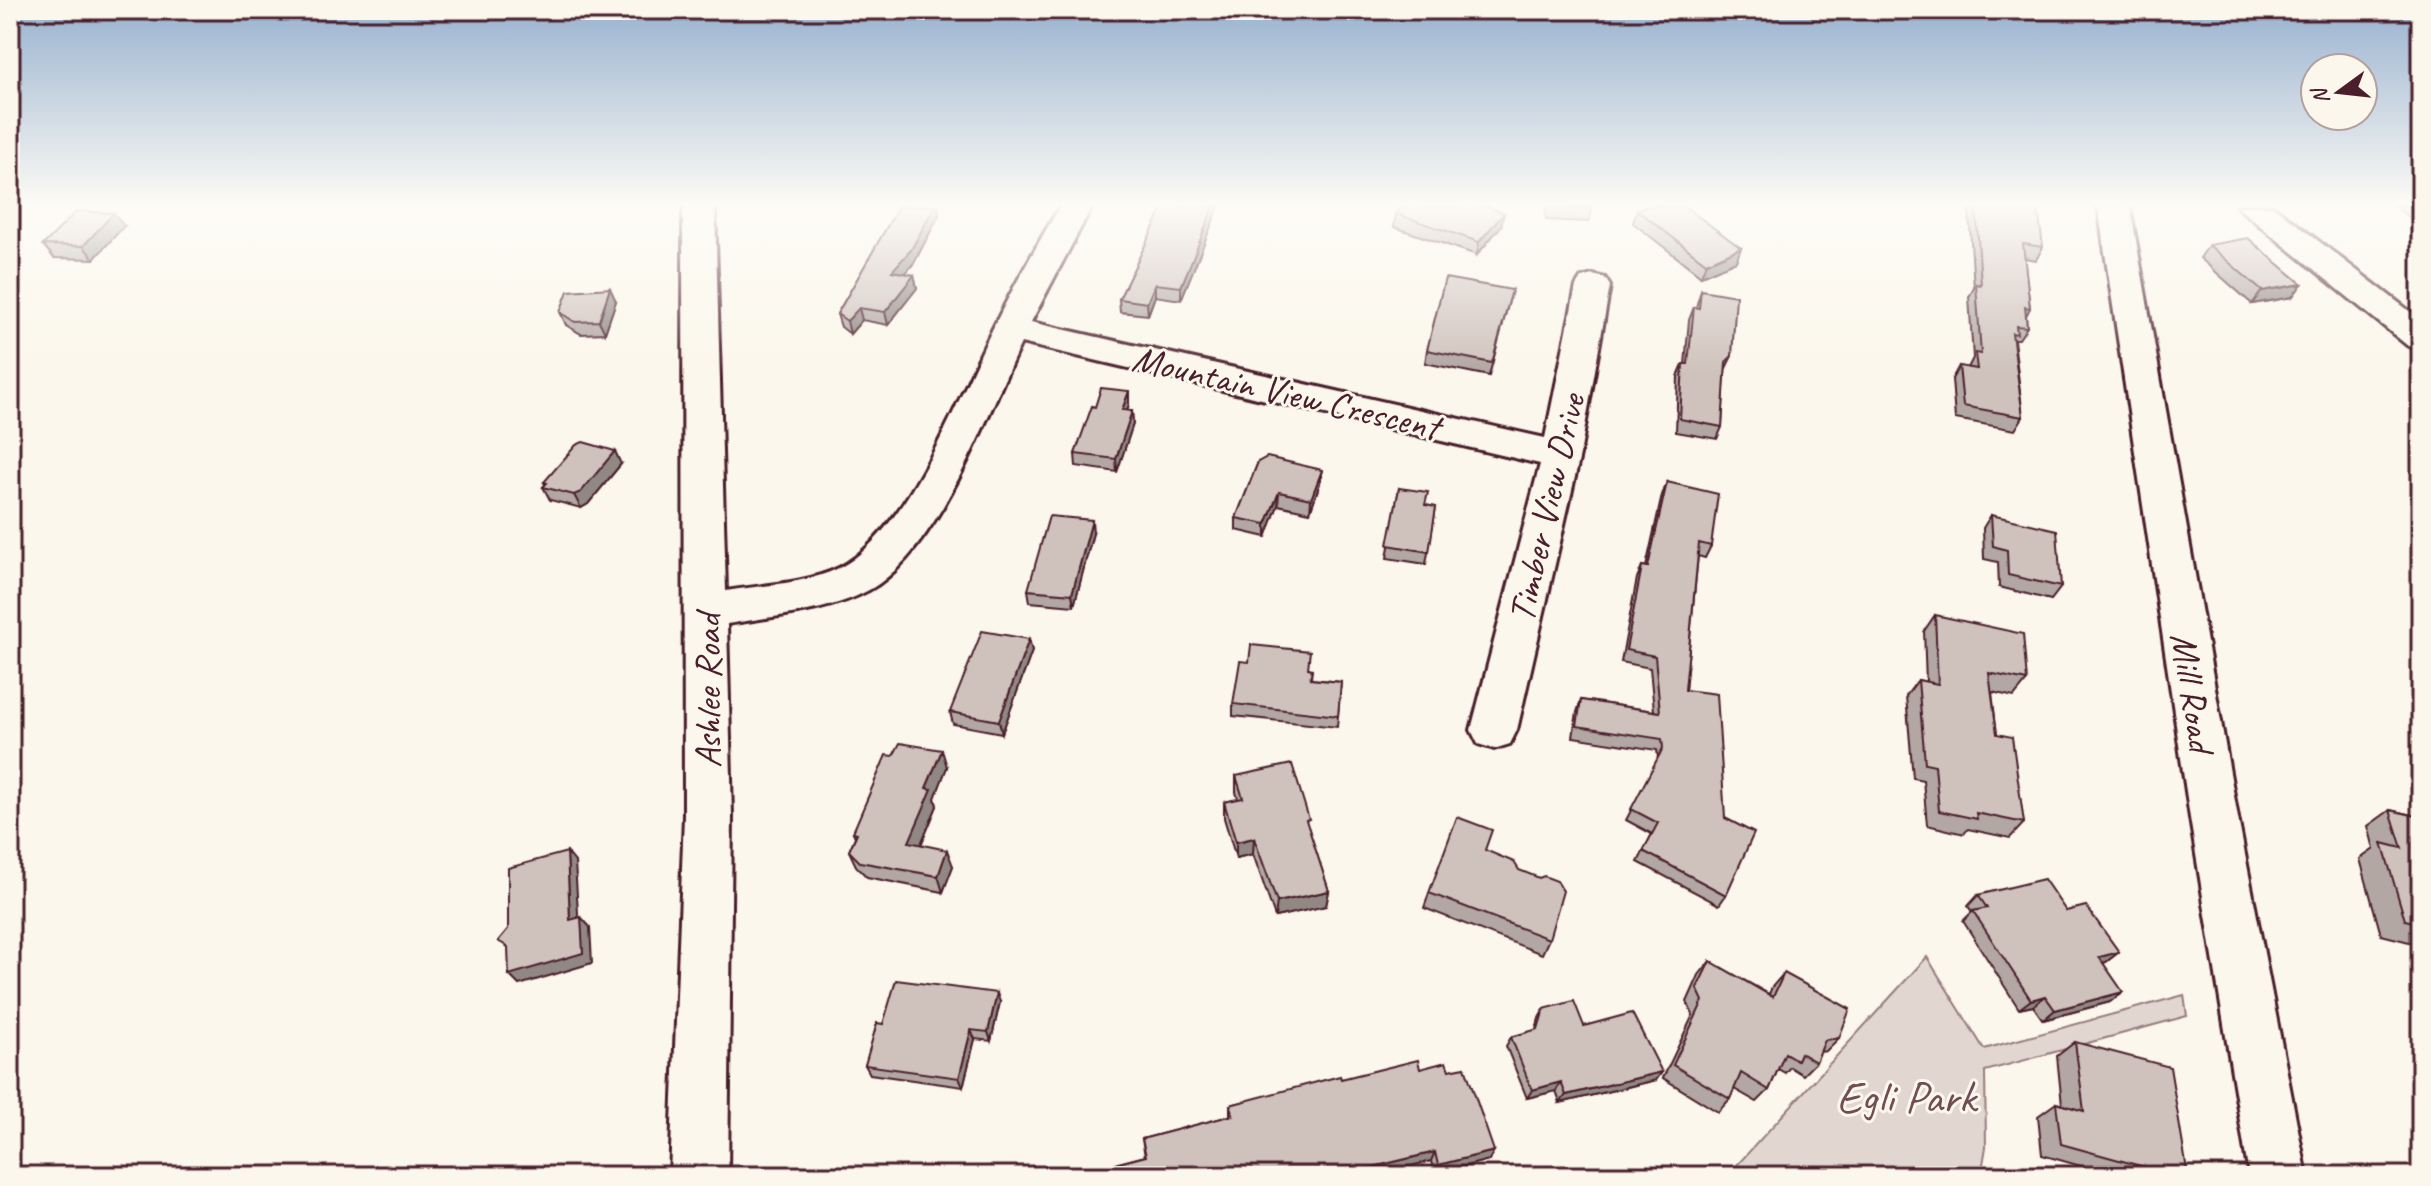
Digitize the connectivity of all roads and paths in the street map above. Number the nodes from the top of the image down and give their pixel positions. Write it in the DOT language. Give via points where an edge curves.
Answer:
graph roads {
  1 [pos="700,261"];
  2 [pos="1044,261"];
  3 [pos="2123,261"];
  4 [pos="2323,261"];
  5 [pos="1593,286"];
  6 [pos="1012,329"];
  7 [pos="2421,338"];
  8 [pos="1561,455"];
  9 [pos="707,611"];
  10 [pos="1494,730"];
  11 [pos="699,1176"];
  12 [pos="2278,1176"];
  1 -- 9 [label="street, Ashlee Road"];
  2 -- 6 [label="street"];
  3 -- 12 [label="street, Mill Road"];
  4 -- 7 [label="street"];
  5 -- 8 [label="street, Timber View Drive"];
  6 -- 8 [label="street, Mountain View Crescent"];
  6 -- 9 [label="street" via="926,503 890,553 854,579 814,593"];
  8 -- 10 [label="street, Timber View Drive"];
  9 -- 11 [label="street, Ashlee Road"];
}
